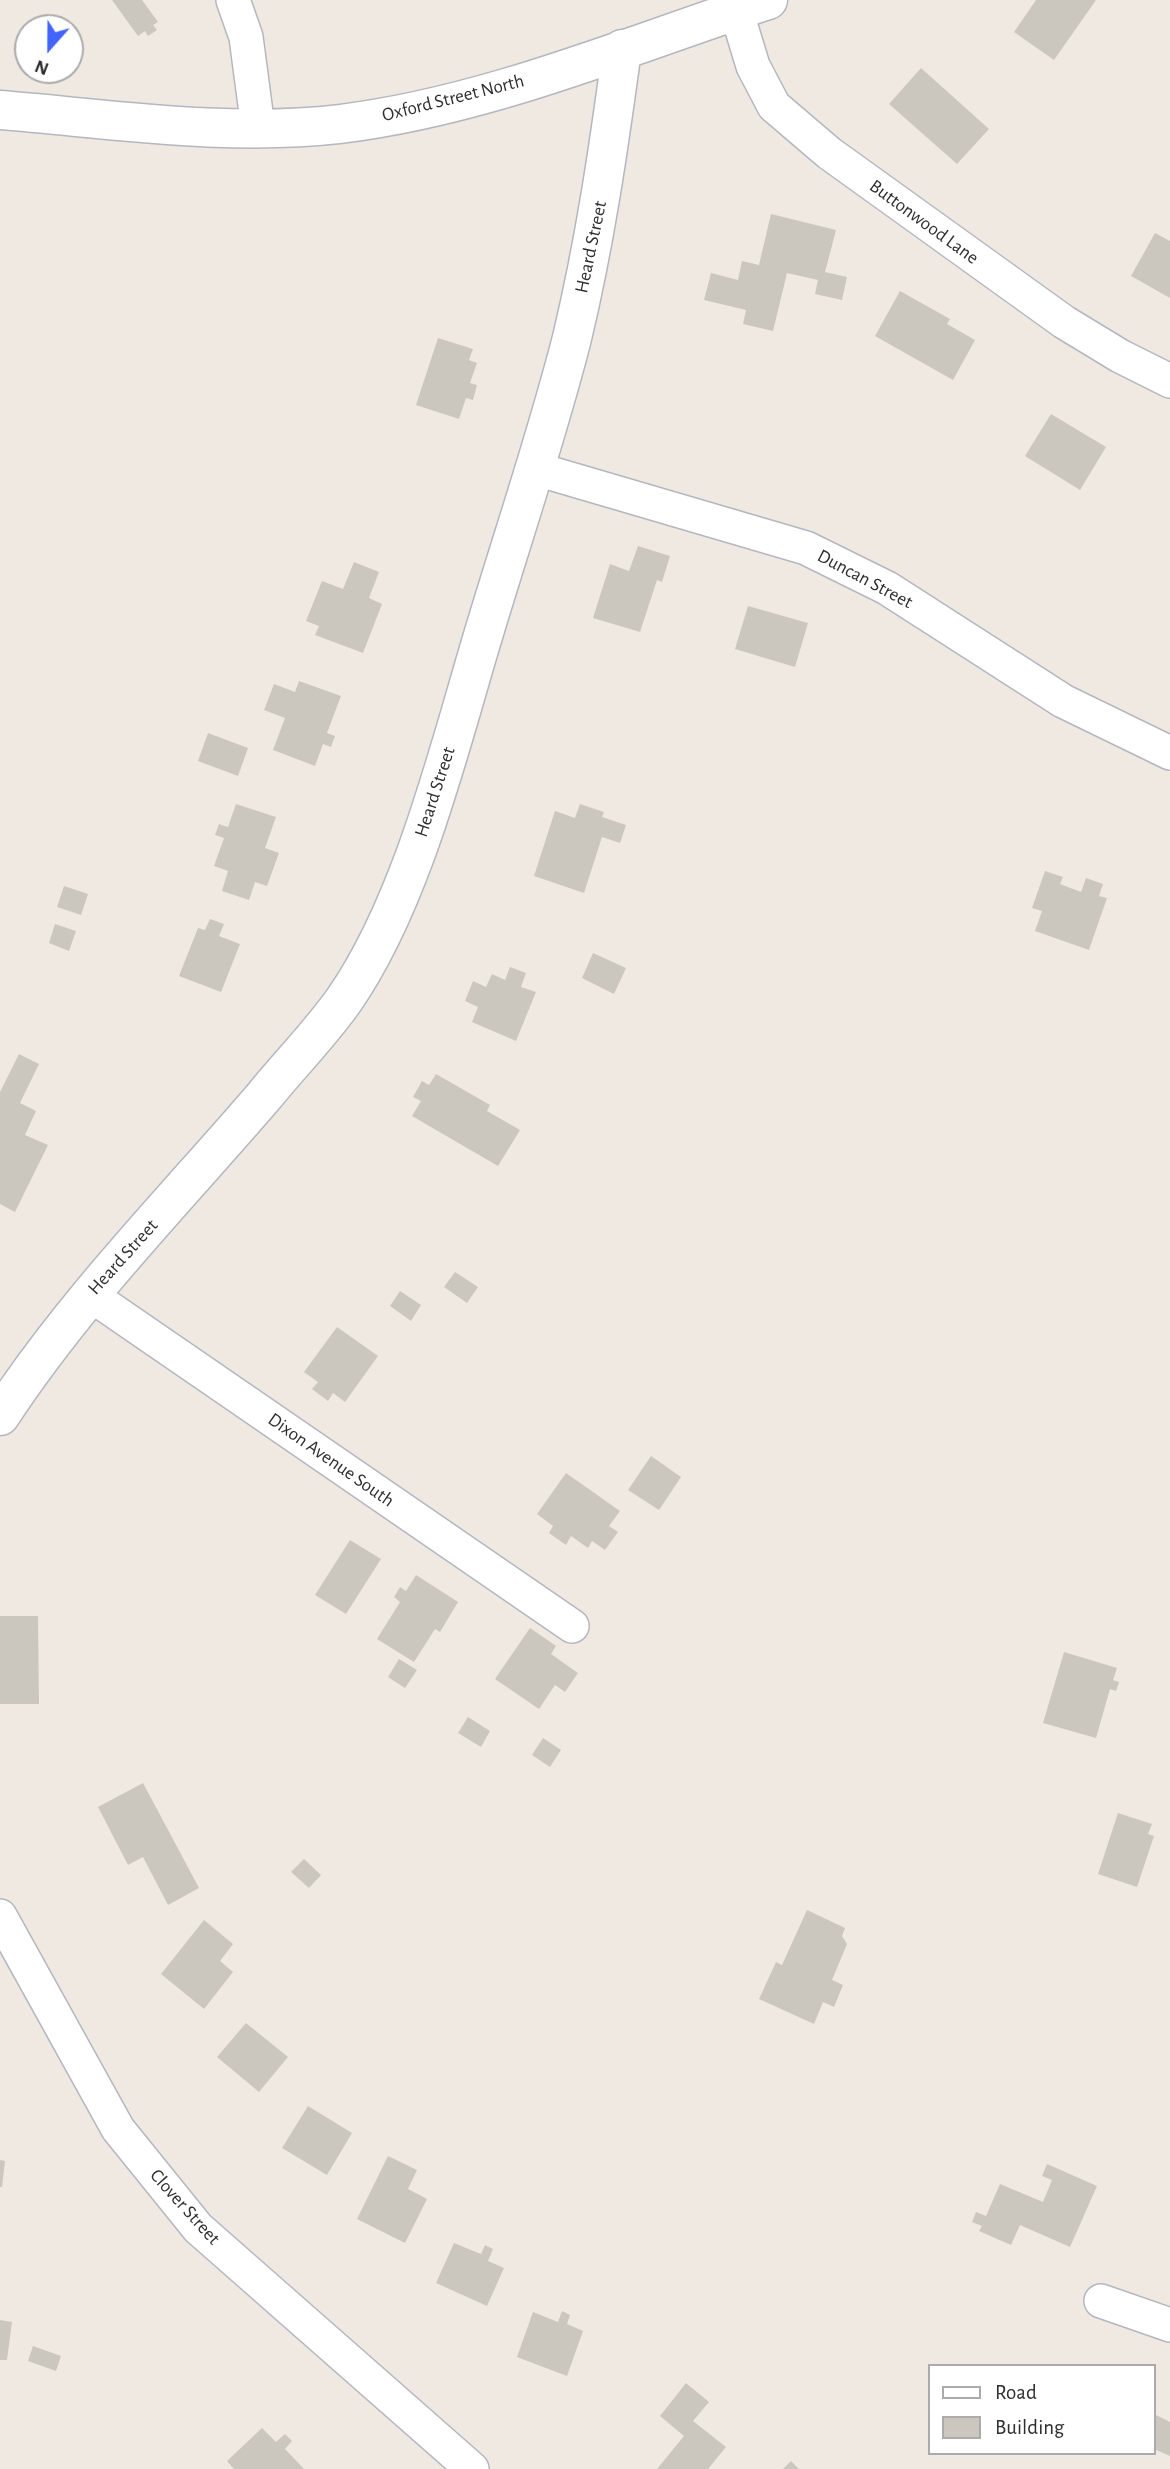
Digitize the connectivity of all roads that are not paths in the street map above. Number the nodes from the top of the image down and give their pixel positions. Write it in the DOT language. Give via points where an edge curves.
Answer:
graph roads {
  1 [pos="233,0"];
  2 [pos="752,5"];
  3 [pos="622,49"];
  4 [pos="0,110"];
  5 [pos="258,128"];
  6 [pos="1170,381"];
  7 [pos="533,468"];
  8 [pos="1170,753"];
  9 [pos="89,1294"];
  10 [pos="0,1416"];
  11 [pos="572,1626"];
  12 [pos="0,1916"];
  13 [pos="1101,2301"];
  14 [pos="1170,2325"];
  15 [pos="472,2469"];
  1 -- 5 [label="street" via="246,37"];
  2 -- 3 [label="street, Oxford Street North"];
  2 -- 6 [label="street, Buttonwood Lane" via="753,66 774,106 829,153 1055,316"];
  3 -- 5 [label="street, Oxford Street North" via="476,97 405,114 337,124"];
  3 -- 7 [label="street, Heard Street" via="599,212 571,340"];
  4 -- 5 [label="street, Oxford Street North"];
  7 -- 8 [label="street, Duncan Street" via="806,548 895,593 1063,701"];
  7 -- 9 [label="street, Heard Street" via="441,779 378,937 346,996 310,1045"];
  9 -- 10 [label="street, Heard Street" via="35,1362"];
  9 -- 11 [label="street, Dixon Avenue South"];
  12 -- 15 [label="street, Clover Street" via="118,2129 198,2228"];
  13 -- 14 [label="street"];
}
